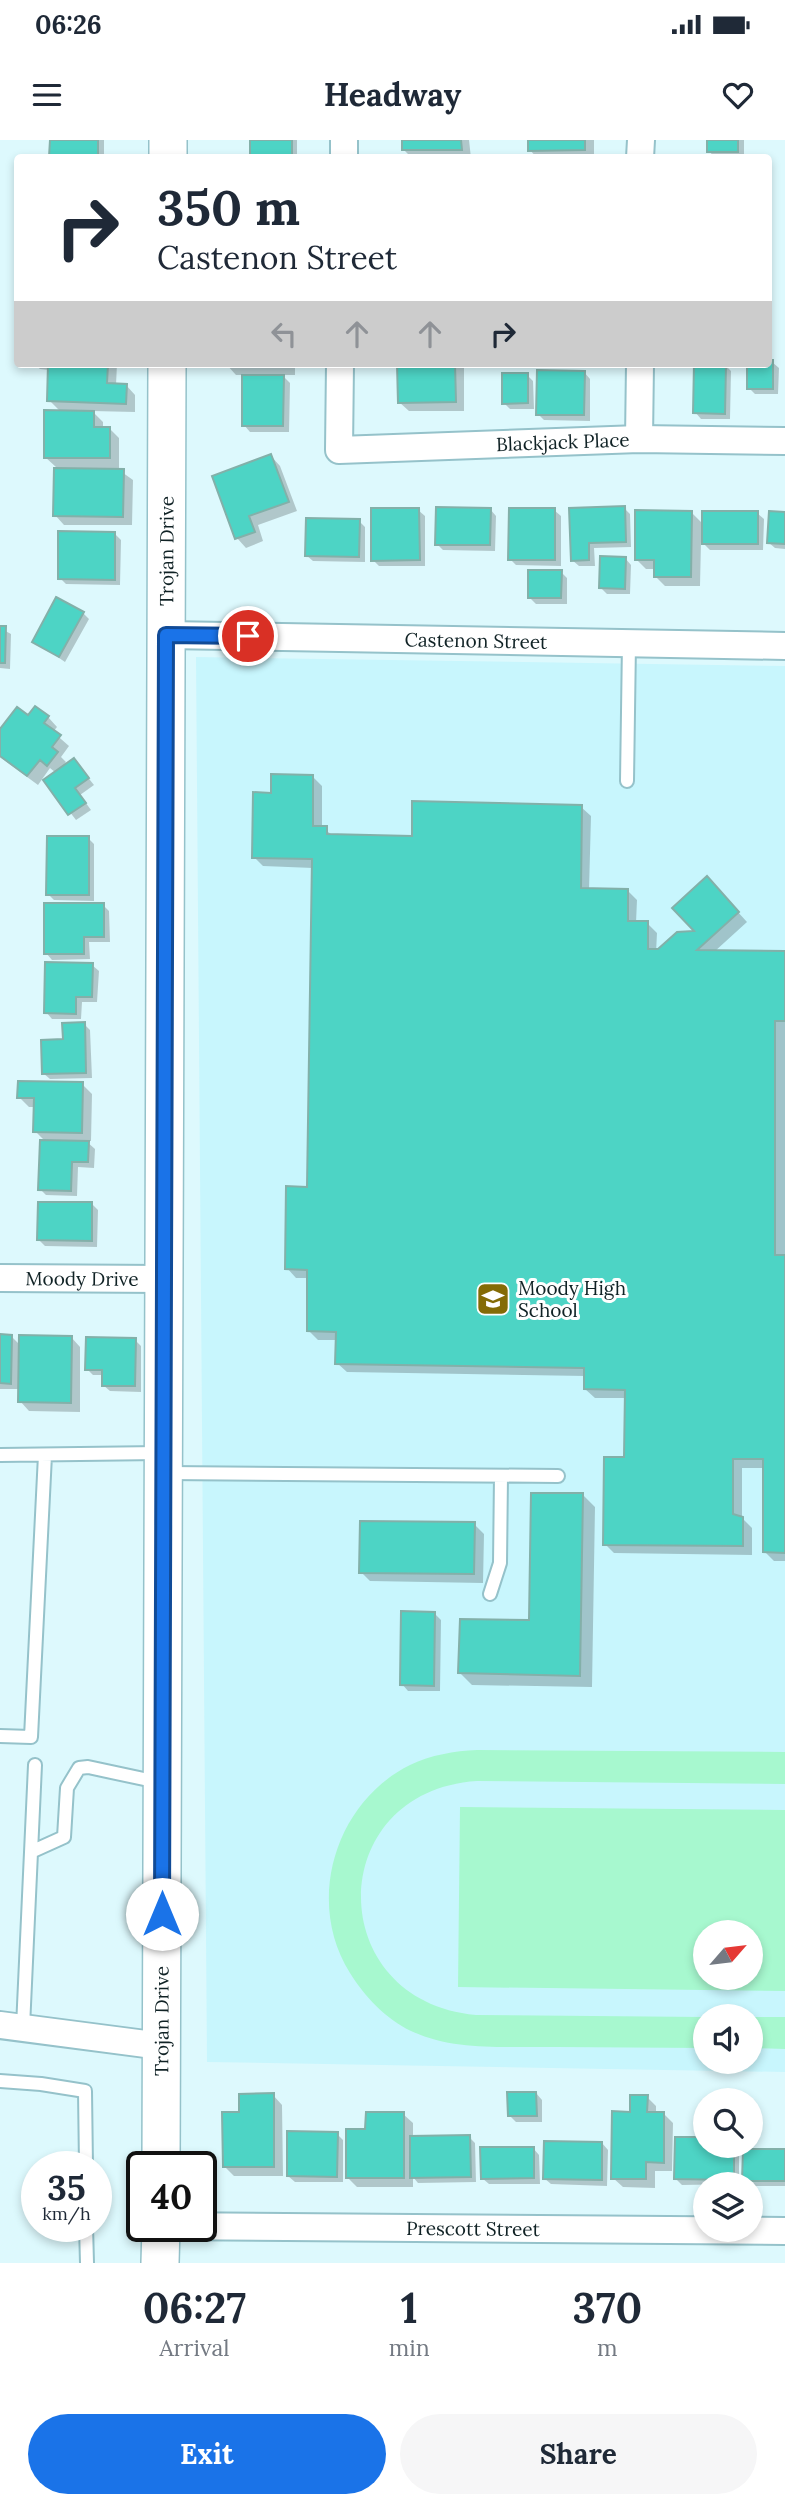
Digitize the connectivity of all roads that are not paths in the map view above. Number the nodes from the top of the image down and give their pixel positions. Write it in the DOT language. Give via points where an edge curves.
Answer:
graph roads {
  1 [pos="167,368"];
  2 [pos="340,368"];
  3 [pos="640,368"];
  4 [pos="639,439"];
  5 [pos="785,441"];
  6 [pos="166,635"];
  7 [pos="629,643"];
  8 [pos="785,646"];
  9 [pos="627,781"];
  10 [pos="0,1278"];
  11 [pos="164,1279"];
  12 [pos="0,1455"];
  13 [pos="45,1455"];
  14 [pos="164,1463"];
  15 [pos="501,1476"];
  16 [pos="558,1476"];
  17 [pos="490,1594"];
  18 [pos="0,1737"];
  19 [pos="35,1765"];
  20 [pos="162,1783"];
  21 [pos="33,1851"];
  22 [pos="11,2026"];
  23 [pos="161,2046"];
  24 [pos="0,2081"];
  25 [pos="86,2151"];
  26 [pos="161,2151"];
  27 [pos="217,2226"];
  28 [pos="785,2231"];
  29 [pos="86,2242"];
  30 [pos="161,2242"];
  31 [pos="87,2263"];
  32 [pos="160,2263"];
  1 -- 6 [label="street, Trojan Drive"];
  2 -- 4 [label="street, Blackjack Place" via="339,450"];
  3 -- 4 [label="street"];
  4 -- 5 [label="street, Blackjack Place"];
  6 -- 7 [label="street, Castenon Street"];
  6 -- 11 [label="street, Trojan Drive"];
  7 -- 8 [label="street, Castenon Street"];
  7 -- 9 [label="lane"];
  10 -- 11 [label="street, Moody Drive"];
  11 -- 14 [label="street, Trojan Drive"];
  12 -- 13 [label="lane"];
  13 -- 14 [label="lane"];
  13 -- 18 [label="lane" via="31,1737"];
  14 -- 15 [label="lane"];
  14 -- 20 [label="street, Trojan Drive"];
  15 -- 16 [label="lane"];
  15 -- 17 [label="lane" via="500,1563"];
  19 -- 21 [label="lane"];
  20 -- 21 [label="lane" via="88,1766 79,1768 67,1788 64,1837"];
  20 -- 23 [label="street, Trojan Drive"];
  21 -- 22 [label="lane"];
  22 -- 23 [label="street"];
  23 -- 26 [label="street, Trojan Drive"];
  24 -- 25 [label="lane" via="85,2091"];
  27 -- 28 [label="street, Prescott Street"];
  29 -- 31 [label="lane"];
  30 -- 32 [label="street"];
}
